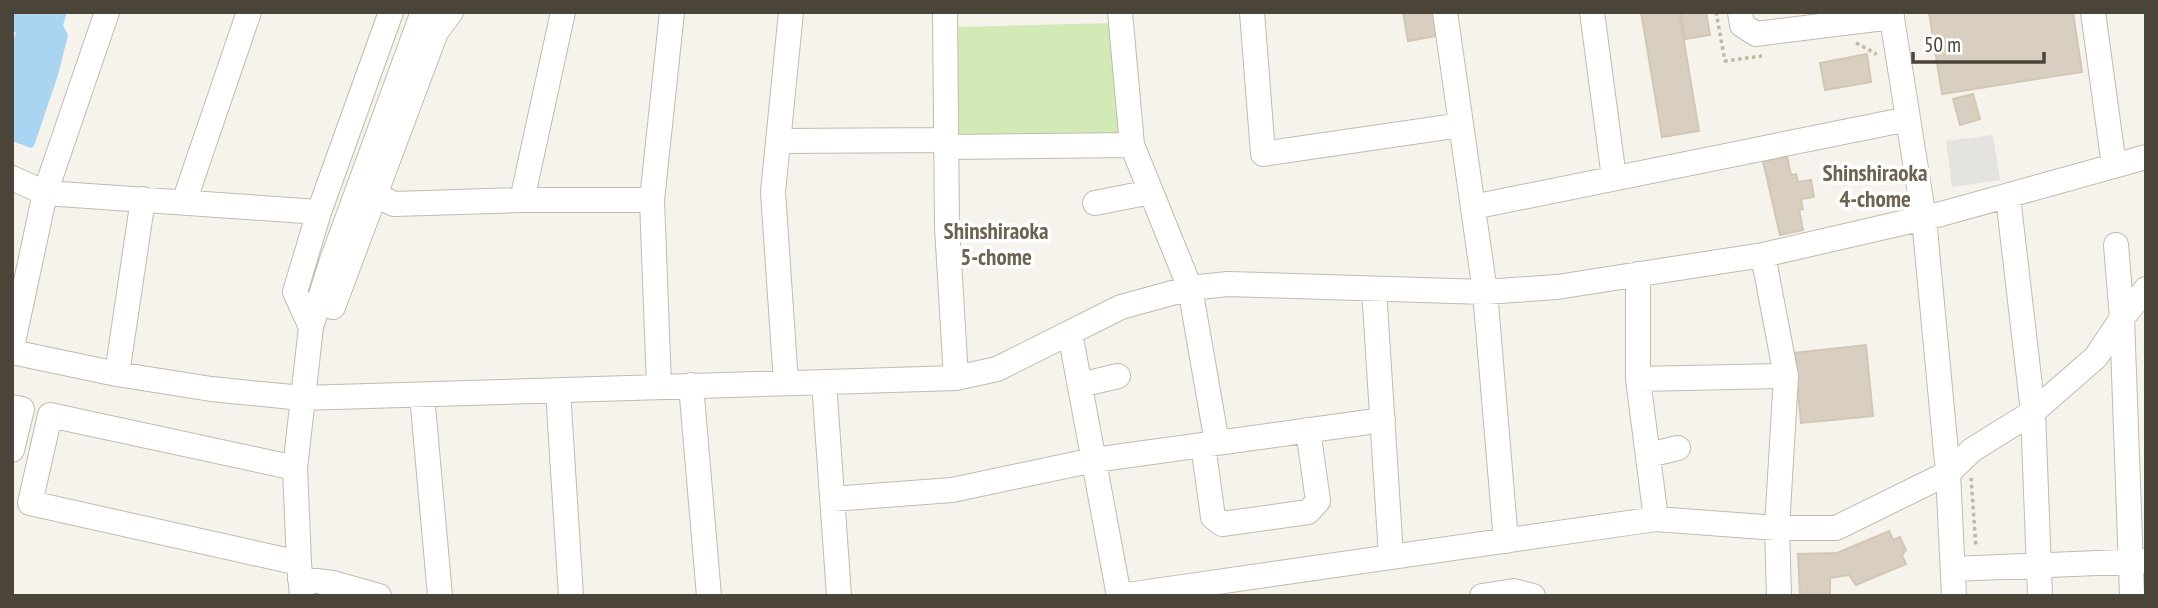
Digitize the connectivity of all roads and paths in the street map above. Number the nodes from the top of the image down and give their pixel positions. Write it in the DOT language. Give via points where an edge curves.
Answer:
graph roads {
  1 [pos="107,12"];
  2 [pos="249,12"];
  3 [pos="391,12"];
  4 [pos="422,12"];
  5 [pos="451,12"];
  6 [pos="563,12"];
  7 [pos="672,12"];
  8 [pos="791,12"];
  9 [pos="945,12"];
  10 [pos="1120,12"];
  11 [pos="1252,12"];
  12 [pos="1445,12"];
  13 [pos="1592,12"];
  14 [pos="1716,12"];
  15 [pos="1740,12"];
  16 [pos="2094,12"];
  17 [pos="1891,14"];
  18 [pos="1843,45"];
  19 [pos="1764,56"];
  20 [pos="1877,65"];
  21 [pos="1908,119"];
  22 [pos="1461,125"];
  23 [pos="778,141"];
  24 [pos="946,144"];
  25 [pos="1132,145"];
  26 [pos="2146,158"];
  27 [pos="2114,166"];
  28 [pos="12,178"];
  29 [pos="1614,178"];
  30 [pos="46,192"];
  31 [pos="1151,192"];
  32 [pos="374,194"];
  33 [pos="2008,197"];
  34 [pos="143,199"];
  35 [pos="522,200"];
  36 [pos="652,200"];
  37 [pos="184,202"];
  38 [pos="1095,203"];
  39 [pos="1473,207"];
  40 [pos="319,212"];
  41 [pos="1924,219"];
  42 [pos="2116,245"];
  43 [pos="1763,256"];
  44 [pos="1638,274"];
  45 [pos="1190,288"];
  46 [pos="1374,289"];
  47 [pos="2146,289"];
  48 [pos="1485,292"];
  49 [pos="2122,318"];
  50 [pos="311,327"];
  51 [pos="1070,333"];
  52 [pos="12,349"];
  53 [pos="117,374"];
  54 [pos="1118,376"];
  55 [pos="1786,376"];
  56 [pos="956,378"];
  57 [pos="1639,379"];
  58 [pos="824,382"];
  59 [pos="786,383"];
  60 [pos="691,385"];
  61 [pos="1080,385"];
  62 [pos="659,386"];
  63 [pos="558,391"];
  64 [pos="422,395"];
  65 [pos="302,398"];
  66 [pos="12,407"];
  67 [pos="2033,412"];
  68 [pos="1382,420"];
  69 [pos="1308,430"];
  70 [pos="1210,444"];
  71 [pos="1678,447"];
  72 [pos="12,450"];
  73 [pos="1970,452"];
  74 [pos="1648,455"];
  75 [pos="1094,460"];
  76 [pos="295,468"];
  77 [pos="1948,473"];
  78 [pos="832,499"];
  79 [pos="1656,519"];
  80 [pos="1777,528"];
  81 [pos="1506,541"];
  82 [pos="1976,551"];
  83 [pos="1391,556"];
  84 [pos="2138,561"];
  85 [pos="2039,564"];
  86 [pos="1953,569"];
  87 [pos="300,579"];
  88 [pos="1162,593"];
  89 [pos="379,596"];
  90 [pos="440,596"];
  91 [pos="571,596"];
  92 [pos="709,596"];
  93 [pos="839,596"];
  94 [pos="1119,596"];
  95 [pos="1482,596"];
  96 [pos="1534,596"];
  97 [pos="1779,596"];
  98 [pos="1954,596"];
  99 [pos="2040,596"];
  100 [pos="2132,596"];
  1 -- 30 [label="street"];
  2 -- 37 [label="street"];
  3 -- 40 [label="street"];
  4 -- 50 [label="street"];
  5 -- 32 [label="street" via="436,32"];
  6 -- 35 [label="street"];
  7 -- 36 [label="street"];
  8 -- 23 [label="street"];
  9 -- 24 [label="street"];
  10 -- 25 [label="street"];
  11 -- 22 [label="street" via="1263,154"];
  12 -- 22 [label="street"];
  13 -- 29 [label="street"];
  14 -- 19 [label="path" via="1725,61"];
  15 -- 17 [label="street" via="1742,25 1756,34"];
  16 -- 27 [label="street"];
  17 -- 21 [label="street"];
  18 -- 20 [label="path" via="1856,43 1875,52"];
  21 -- 29 [label="street"];
  21 -- 41 [label="street"];
  22 -- 39 [label="street"];
  23 -- 24 [label="street"];
  23 -- 59 [label="street" via="772,192"];
  24 -- 25 [label="street"];
  24 -- 56 [label="street"];
  25 -- 31 [label="street"];
  26 -- 27 [label="street"];
  27 -- 33 [label="street"];
  28 -- 30 [label="street"];
  29 -- 39 [label="street"];
  30 -- 34 [label="street"];
  30 -- 52 [label="street"];
  31 -- 38 [label="street"];
  31 -- 45 [label="street"];
  32 -- 35 [label="street" via="394,204"];
  32 -- 50 [label="street" via="333,308"];
  33 -- 41 [label="street"];
  33 -- 67 [label="street"];
  34 -- 37 [label="street"];
  34 -- 53 [label="street"];
  35 -- 36 [label="street"];
  36 -- 62 [label="street"];
  37 -- 40 [label="street"];
  39 -- 48 [label="street"];
  40 -- 50 [label="street" via="295,292"];
  41 -- 43 [label="street"];
  41 -- 77 [label="street"];
  42 -- 49 [label="street"];
  43 -- 44 [label="street"];
  43 -- 55 [label="street"];
  44 -- 48 [label="street"];
  44 -- 57 [label="street"];
  45 -- 46 [label="street" via="1228,284"];
  45 -- 51 [label="street" via="1121,307"];
  45 -- 70 [label="street"];
  46 -- 48 [label="street"];
  46 -- 68 [label="street"];
  47 -- 49 [label="street"];
  48 -- 81 [label="street"];
  49 -- 67 [label="street" via="2096,357"];
  49 -- 84 [label="street"];
  50 -- 65 [label="street"];
  51 -- 56 [label="street" via="997,369"];
  51 -- 61 [label="street"];
  52 -- 53 [label="street"];
  53 -- 65 [label="street"];
  54 -- 61 [label="street"];
  55 -- 57 [label="street"];
  55 -- 80 [label="street"];
  56 -- 58 [label="street"];
  57 -- 74 [label="street"];
  58 -- 59 [label="street"];
  58 -- 78 [label="street"];
  59 -- 60 [label="street"];
  60 -- 62 [label="street"];
  60 -- 92 [label="street"];
  61 -- 75 [label="street"];
  62 -- 63 [label="street"];
  63 -- 64 [label="street"];
  63 -- 91 [label="street"];
  64 -- 65 [label="street"];
  64 -- 90 [label="street"];
  65 -- 76 [label="street"];
  66 -- 72 [label="street" via="22,409"];
  67 -- 73 [label="street"];
  67 -- 85 [label="street"];
  68 -- 69 [label="street"];
  68 -- 83 [label="street"];
  69 -- 70 [label="street"];
  69 -- 70 [label="street" via="1318,501 1308,512 1222,524 1213,517"];
  70 -- 75 [label="street"];
  71 -- 74 [label="street"];
  73 -- 77 [label="street"];
  73 -- 82 [label="path"];
  74 -- 79 [label="street"];
  75 -- 78 [label="street" via="952,490"];
  75 -- 94 [label="street"];
  76 -- 87 [label="street"];
  76 -- 87 [label="street" via="50,415 30,503"];
  77 -- 80 [label="street" via="1836,528"];
  77 -- 86 [label="street"];
  78 -- 93 [label="street"];
  79 -- 80 [label="street"];
  79 -- 81 [label="street"];
  80 -- 97 [label="street"];
  81 -- 83 [label="street"];
  83 -- 88 [label="street"];
  84 -- 85 [label="street"];
  84 -- 100 [label="street"];
  85 -- 86 [label="street"];
  85 -- 99 [label="street"];
  86 -- 98 [label="street"];
  87 -- 89 [label="street"];
  88 -- 94 [label="street"];
  95 -- 96 [label="street" via="1514,591"];
}
